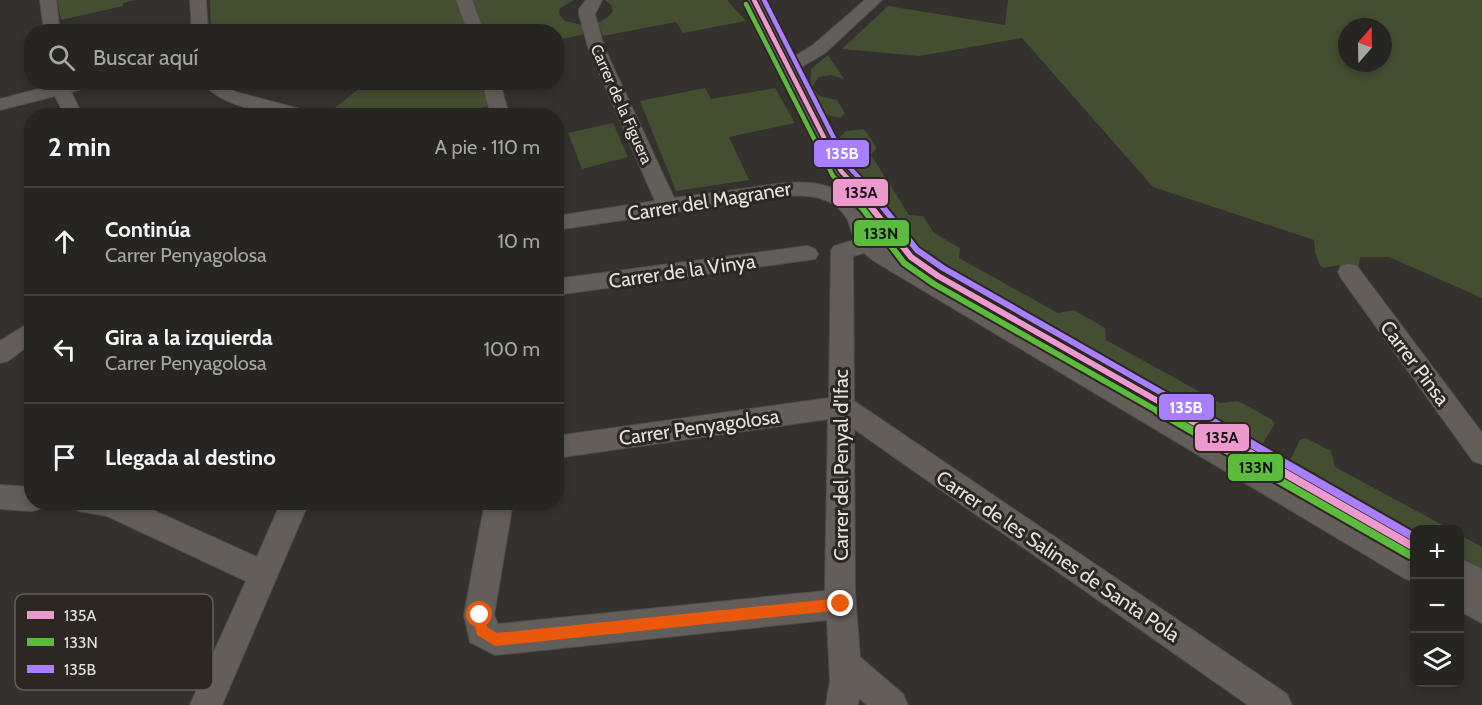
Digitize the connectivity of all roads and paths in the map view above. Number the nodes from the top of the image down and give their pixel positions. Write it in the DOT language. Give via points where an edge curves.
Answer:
graph roads {
  1 [pos="48,0"];
  2 [pos="198,0"];
  3 [pos="464,0"];
  4 [pos="594,0"];
  5 [pos="754,0"];
  6 [pos="874,0"];
  7 [pos="50,24"];
  8 [pos="200,24"];
  9 [pos="473,24"];
  10 [pos="788,68"];
  11 [pos="47,90"];
  12 [pos="61,90"];
  13 [pos="221,90"];
  14 [pos="493,90"];
  15 [pos="0,105"];
  16 [pos="70,108"];
  17 [pos="274,108"];
  18 [pos="498,108"];
  19 [pos="668,207"];
  20 [pos="564,222"];
  21 [pos="868,244"];
  22 [pos="807,254"];
  23 [pos="1348,273"];
  24 [pos="564,286"];
  25 [pos="24,336"];
  26 [pos="0,354"];
  27 [pos="842,407"];
  28 [pos="564,446"];
  29 [pos="1482,453"];
  30 [pos="0,497"];
  31 [pos="24,498"];
  32 [pos="118,510"];
  33 [pos="291,510"];
  34 [pos="498,510"];
  35 [pos="1410,545"];
  36 [pos="1410,566"];
  37 [pos="263,574"];
  38 [pos="1464,574"];
  39 [pos="1482,585"];
  40 [pos="1464,597"];
  41 [pos="841,604"];
  42 [pos="1482,608"];
  43 [pos="845,665"];
  44 [pos="213,689"];
  45 [pos="213,690"];
  46 [pos="206,705"];
  47 [pos="842,705"];
  48 [pos="892,705"];
  49 [pos="1276,705"];
  1 -- 7 [label="street"];
  2 -- 8 [label="street"];
  3 -- 9 [label="street"];
  4 -- 19 [label="street, Carrer de la Figuera" via="587,14 596,47"];
  5 -- 10 [label="street"];
  6 -- 10 [label="street" via="819,49"];
  10 -- 35 [label="street" via="841,171 911,257"];
  11 -- 15 [label="street"];
  12 -- 16 [label="street"];
  13 -- 17 [label="street"];
  14 -- 18 [label="street"];
  19 -- 20 [label="street, Carrer del Magraner"];
  19 -- 21 [label="street, Carrer del Magraner" via="804,187 838,196 859,218 858,230"];
  21 -- 27 [label="street, Carrer del Penyal d'Ifac" via="842,251"];
  21 -- 36 [label="street" via="902,268"];
  22 -- 24 [label="street, Carrer de la Vinya"];
  23 -- 29 [label="street, Carrer Pinsa"];
  25 -- 26 [label="street"];
  27 -- 28 [label="street, Carrer Penyagolosa"];
  27 -- 41 [label="street, Carrer del Penyal d'Ifac"];
  27 -- 49 [label="street, Carrer de les Salines de Santa Pola"];
  30 -- 31 [label="street"];
  32 -- 37 [label="street"];
  33 -- 37 [label="street"];
  34 -- 41 [label="street" via="480,615 481,631 495,640"];
  37 -- 44 [label="street"];
  38 -- 39 [label="street"];
  40 -- 42 [label="street"];
  41 -- 43 [label="street, Carrer del Penyal d'Ifac"];
  43 -- 47 [label="street, Carrer del Penyal d'Ifac"];
  43 -- 48 [label="street"];
  45 -- 46 [label="street"];
}
